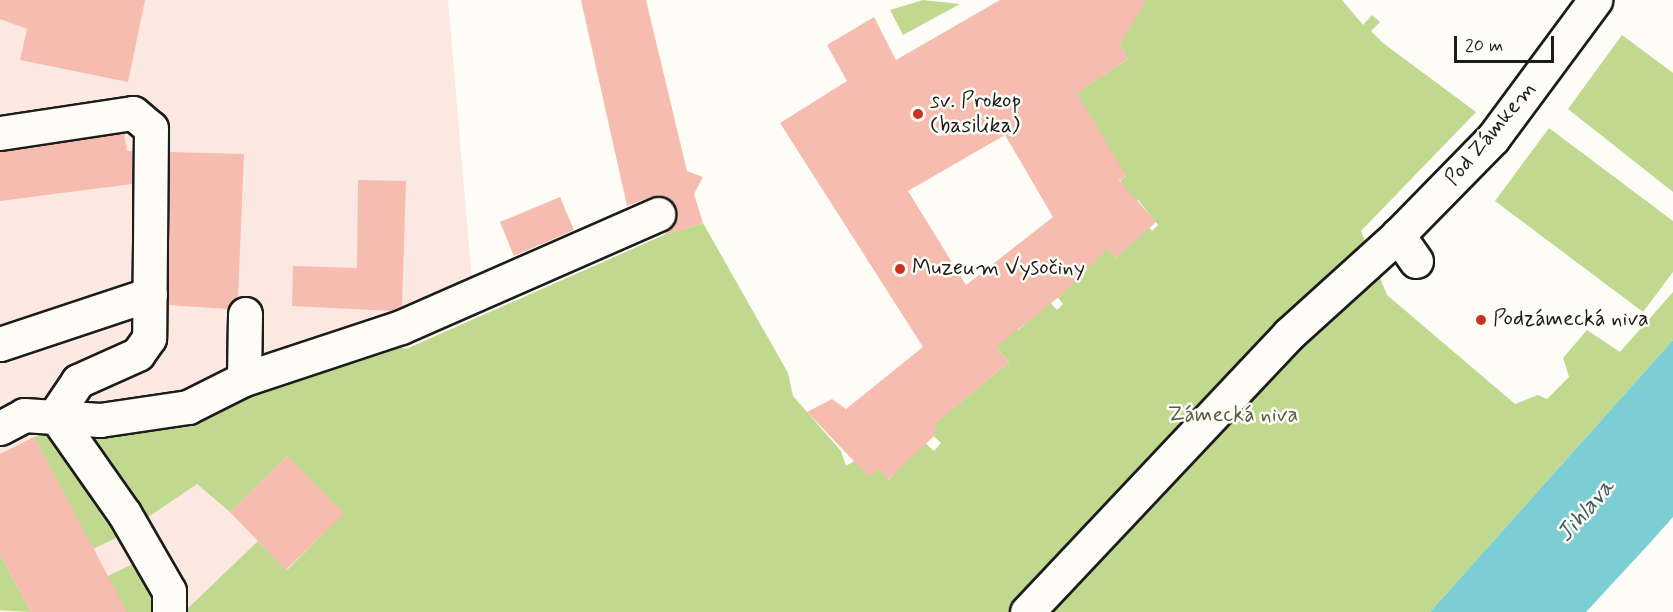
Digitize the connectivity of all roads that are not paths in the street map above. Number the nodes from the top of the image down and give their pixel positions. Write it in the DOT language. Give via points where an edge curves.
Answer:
graph roads {
  1 [pos="1595,0"];
  2 [pos="0,133"];
  3 [pos="658,214"];
  4 [pos="150,294"];
  5 [pos="245,314"];
  6 [pos="0,344"];
  7 [pos="244,379"];
  8 [pos="55,415"];
  9 [pos="0,428"];
  10 [pos="169,612"];
  11 [pos="1028,612"];
  1 -- 11 [label="street, Pod Zámkem" via="1407,248 1289,334"];
  2 -- 4 [label="street" via="133,113 151,128"];
  3 -- 7 [label="street" via="402,327"];
  4 -- 6 [label="street"];
  4 -- 8 [label="street" via="149,338 138,354 78,381"];
  5 -- 7 [label="street"];
  7 -- 8 [label="street" via="188,407 100,420"];
  8 -- 9 [label="street" via="24,415"];
  8 -- 10 [label="street" via="124,513 169,591"];
}
